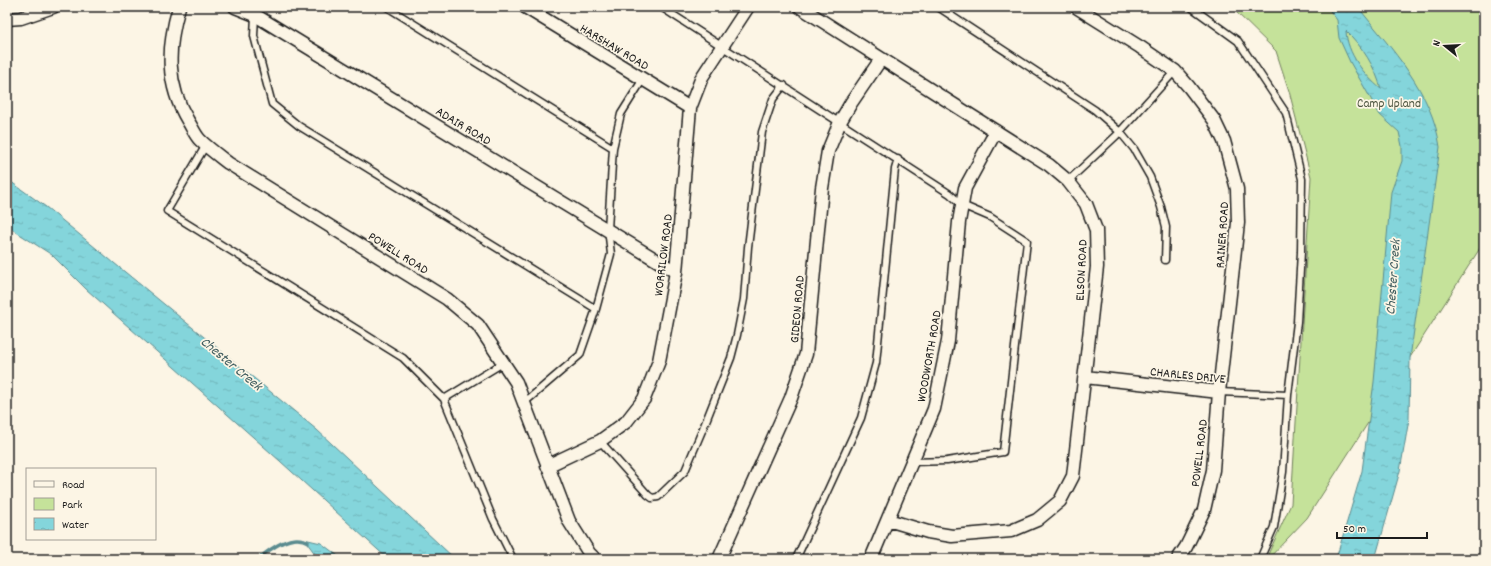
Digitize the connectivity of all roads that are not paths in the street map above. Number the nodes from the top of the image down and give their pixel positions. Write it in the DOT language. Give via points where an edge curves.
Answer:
graph roads {
  1 [pos="53,7"];
  2 [pos="179,7"];
  3 [pos="235,7"];
  4 [pos="387,7"];
  5 [pos="525,7"];
  6 [pos="661,7"];
  7 [pos="748,7"];
  8 [pos="800,7"];
  9 [pos="938,7"];
  10 [pos="1076,7"];
  11 [pos="1191,7"];
  12 [pos="256,11"];
  13 [pos="7,19"];
  14 [pos="722,45"];
  15 [pos="881,60"];
  16 [pos="1175,71"];
  17 [pos="643,79"];
  18 [pos="784,85"];
  19 [pos="690,108"];
  20 [pos="840,122"];
  21 [pos="996,130"];
  22 [pos="1120,132"];
  23 [pos="206,145"];
  24 [pos="613,148"];
  25 [pos="898,159"];
  26 [pos="1068,181"];
  27 [pos="962,205"];
  28 [pos="608,229"];
  29 [pos="1165,260"];
  30 [pos="676,272"];
  31 [pos="596,309"];
  32 [pos="503,363"];
  33 [pos="1085,377"];
  34 [pos="1219,392"];
  35 [pos="1288,396"];
  36 [pos="444,399"];
  37 [pos="525,402"];
  38 [pos="600,442"];
  39 [pos="912,462"];
  40 [pos="547,466"];
  41 [pos="888,520"];
  42 [pos="513,559"];
  43 [pos="595,559"];
  44 [pos="719,559"];
  45 [pos="796,559"];
  46 [pos="871,559"];
  47 [pos="1178,559"];
  48 [pos="1260,559"];
  1 -- 13 [label="street" via="21,18"];
  2 -- 23 [label="street, POWELL ROAD" via="170,55 172,84 181,110 199,139"];
  3 -- 12 [label="street, ADAIR ROAD"];
  4 -- 24 [label="lane"];
  5 -- 17 [label="street, HARSHAW ROAD"];
  6 -- 14 [label="lane"];
  7 -- 14 [label="street, WORRILOW ROAD"];
  8 -- 15 [label="street, ELSON ROAD"];
  9 -- 22 [label="lane" via="1095,110"];
  10 -- 16 [label="street, RAINER ROAD"];
  11 -- 35 [label="lane" via="1238,41 1286,113 1302,179 1297,322"];
  12 -- 28 [label="street, ADAIR ROAD"];
  12 -- 31 [label="lane" via="254,36 272,104 299,126"];
  14 -- 18 [label="lane"];
  14 -- 19 [label="street, WORRILOW ROAD" via="702,77"];
  15 -- 20 [label="street, GIDEON ROAD"];
  15 -- 21 [label="street, ELSON ROAD"];
  16 -- 22 [label="lane"];
  16 -- 34 [label="street, RAINER ROAD" via="1214,120 1224,141 1237,189 1238,223"];
  17 -- 19 [label="street, HARSHAW ROAD"];
  17 -- 24 [label="lane" via="621,114"];
  18 -- 20 [label="lane"];
  18 -- 38 [label="lane" via="773,99 762,132 744,299 737,335 731,358 685,471 658,497 652,498"];
  19 -- 30 [label="street, WORRILOW ROAD"];
  20 -- 25 [label="lane"];
  20 -- 44 [label="street, GIDEON ROAD" via="828,151 822,188 806,354 791,398"];
  21 -- 26 [label="street, ELSON ROAD" via="1049,165"];
  21 -- 27 [label="street, WOODWORTH ROAD" via="965,188"];
  22 -- 26 [label="lane"];
  22 -- 29 [label="lane" via="1150,177 1161,207 1166,227"];
  23 -- 32 [label="street, POWELL ROAD" via="228,163 447,298 478,325"];
  23 -- 36 [label="lane" via="167,211 403,358"];
  24 -- 28 [label="lane"];
  25 -- 27 [label="lane"];
  25 -- 45 [label="lane" via="876,362 861,418"];
  26 -- 33 [label="street, ELSON ROAD" via="1086,204 1096,230 1097,267"];
  27 -- 39 [label="street, WOODWORTH ROAD" via="948,341 934,409"];
  27 -- 39 [label="lane" via="990,217 1027,242 1003,452 947,462"];
  28 -- 30 [label="street, ADAIR ROAD"];
  28 -- 31 [label="lane" via="611,254"];
  30 -- 38 [label="street, WORRILOW ROAD" via="659,361 644,399 626,422"];
  31 -- 37 [label="lane" via="580,355"];
  32 -- 36 [label="lane"];
  32 -- 37 [label="street, POWELL ROAD"];
  33 -- 34 [label="street, CHARLES DRIVE"];
  33 -- 41 [label="street, ELSON ROAD" via="1074,476 1060,501 1037,520 1011,531 952,536"];
  34 -- 35 [label="lane, CHARLES DRIVE"];
  34 -- 47 [label="street, POWELL ROAD" via="1213,470 1204,510"];
  35 -- 48 [label="lane" via="1283,472 1274,527"];
  36 -- 42 [label="lane" via="493,519"];
  37 -- 40 [label="street, POWELL ROAD"];
  38 -- 40 [label="street, WORRILOW ROAD"];
  39 -- 41 [label="street, WOODWORTH ROAD"];
  40 -- 43 [label="street, POWELL ROAD" via="569,521"];
  41 -- 46 [label="street, WOODWORTH ROAD"];
}
